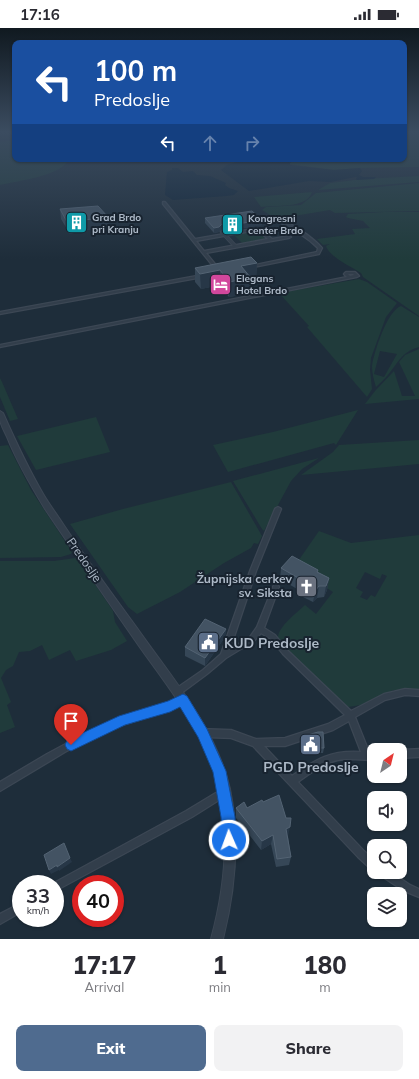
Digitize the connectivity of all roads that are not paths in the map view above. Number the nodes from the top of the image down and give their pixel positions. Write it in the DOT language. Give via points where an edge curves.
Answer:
graph roads {
  1 [pos="164,203"];
  2 [pos="282,222"];
  3 [pos="222,232"];
  4 [pos="225,235"];
  5 [pos="288,236"];
  6 [pos="194,240"];
  7 [pos="271,240"];
  8 [pos="235,246"];
  9 [pos="204,252"];
  10 [pos="243,268"];
  11 [pos="213,274"];
  12 [pos="206,275"];
  13 [pos="338,280"];
  14 [pos="0,313"];
  15 [pos="0,346"];
  16 [pos="0,413"];
  17 [pos="278,510"];
  18 [pos="276,587"];
  19 [pos="260,629"];
  20 [pos="224,656"];
  21 [pos="419,693"];
  22 [pos="180,696"];
  23 [pos="350,715"];
  24 [pos="202,733"];
  25 [pos="256,743"];
  26 [pos="367,750"];
  27 [pos="407,754"];
  28 [pos="419,754"];
  29 [pos="367,756"];
  30 [pos="292,781"];
  31 [pos="0,786"];
  32 [pos="224,792"];
  33 [pos="367,860"];
  34 [pos="394,879"];
  35 [pos="64,882"];
  36 [pos="419,893"];
  37 [pos="12,912"];
  38 [pos="0,919"];
  39 [pos="220,938"];
  1 -- 6 [label="street"];
  2 -- 10 [label="street" via="294,227 315,243 320,248 318,253"];
  3 -- 4 [label="street"];
  4 -- 6 [label="street"];
  4 -- 7 [label="street" via="259,229"];
  4 -- 8 [label="street"];
  5 -- 7 [label="street"];
  6 -- 9 [label="street"];
  7 -- 8 [label="street"];
  8 -- 9 [label="street"];
  9 -- 11 [label="street" via="220,272"];
  12 -- 14 [label="street"];
  13 -- 13 [label="street" via="355,277 357,275 349,272"];
  13 -- 15 [label="street"];
  16 -- 22 [label="street, Predoslje" via="39,493"];
  17 -- 20 [label="street" via="253,571"];
  18 -- 19 [label="street"];
  19 -- 20 [label="street" via="252,639"];
  19 -- 23 [label="street" via="273,637"];
  20 -- 22 [label="street"];
  21 -- 23 [label="street" via="392,694"];
  22 -- 24 [label="street, Predoslje"];
  22 -- 31 [label="street" via="170,706 101,729"];
  23 -- 25 [label="street" via="330,727 286,742"];
  23 -- 26 [label="street"];
  24 -- 25 [label="street" via="231,734"];
  24 -- 32 [label="street, Predoslje" via="220,771"];
  25 -- 30 [label="street"];
  27 -- 28 [label="street"];
  29 -- 30 [label="street" via="334,756 315,764"];
  30 -- 33 [label="street"];
  32 -- 35 [label="street"];
  32 -- 39 [label="street, Predoslje" via="230,856"];
  34 -- 36 [label="street"];
  37 -- 38 [label="street"];
}
